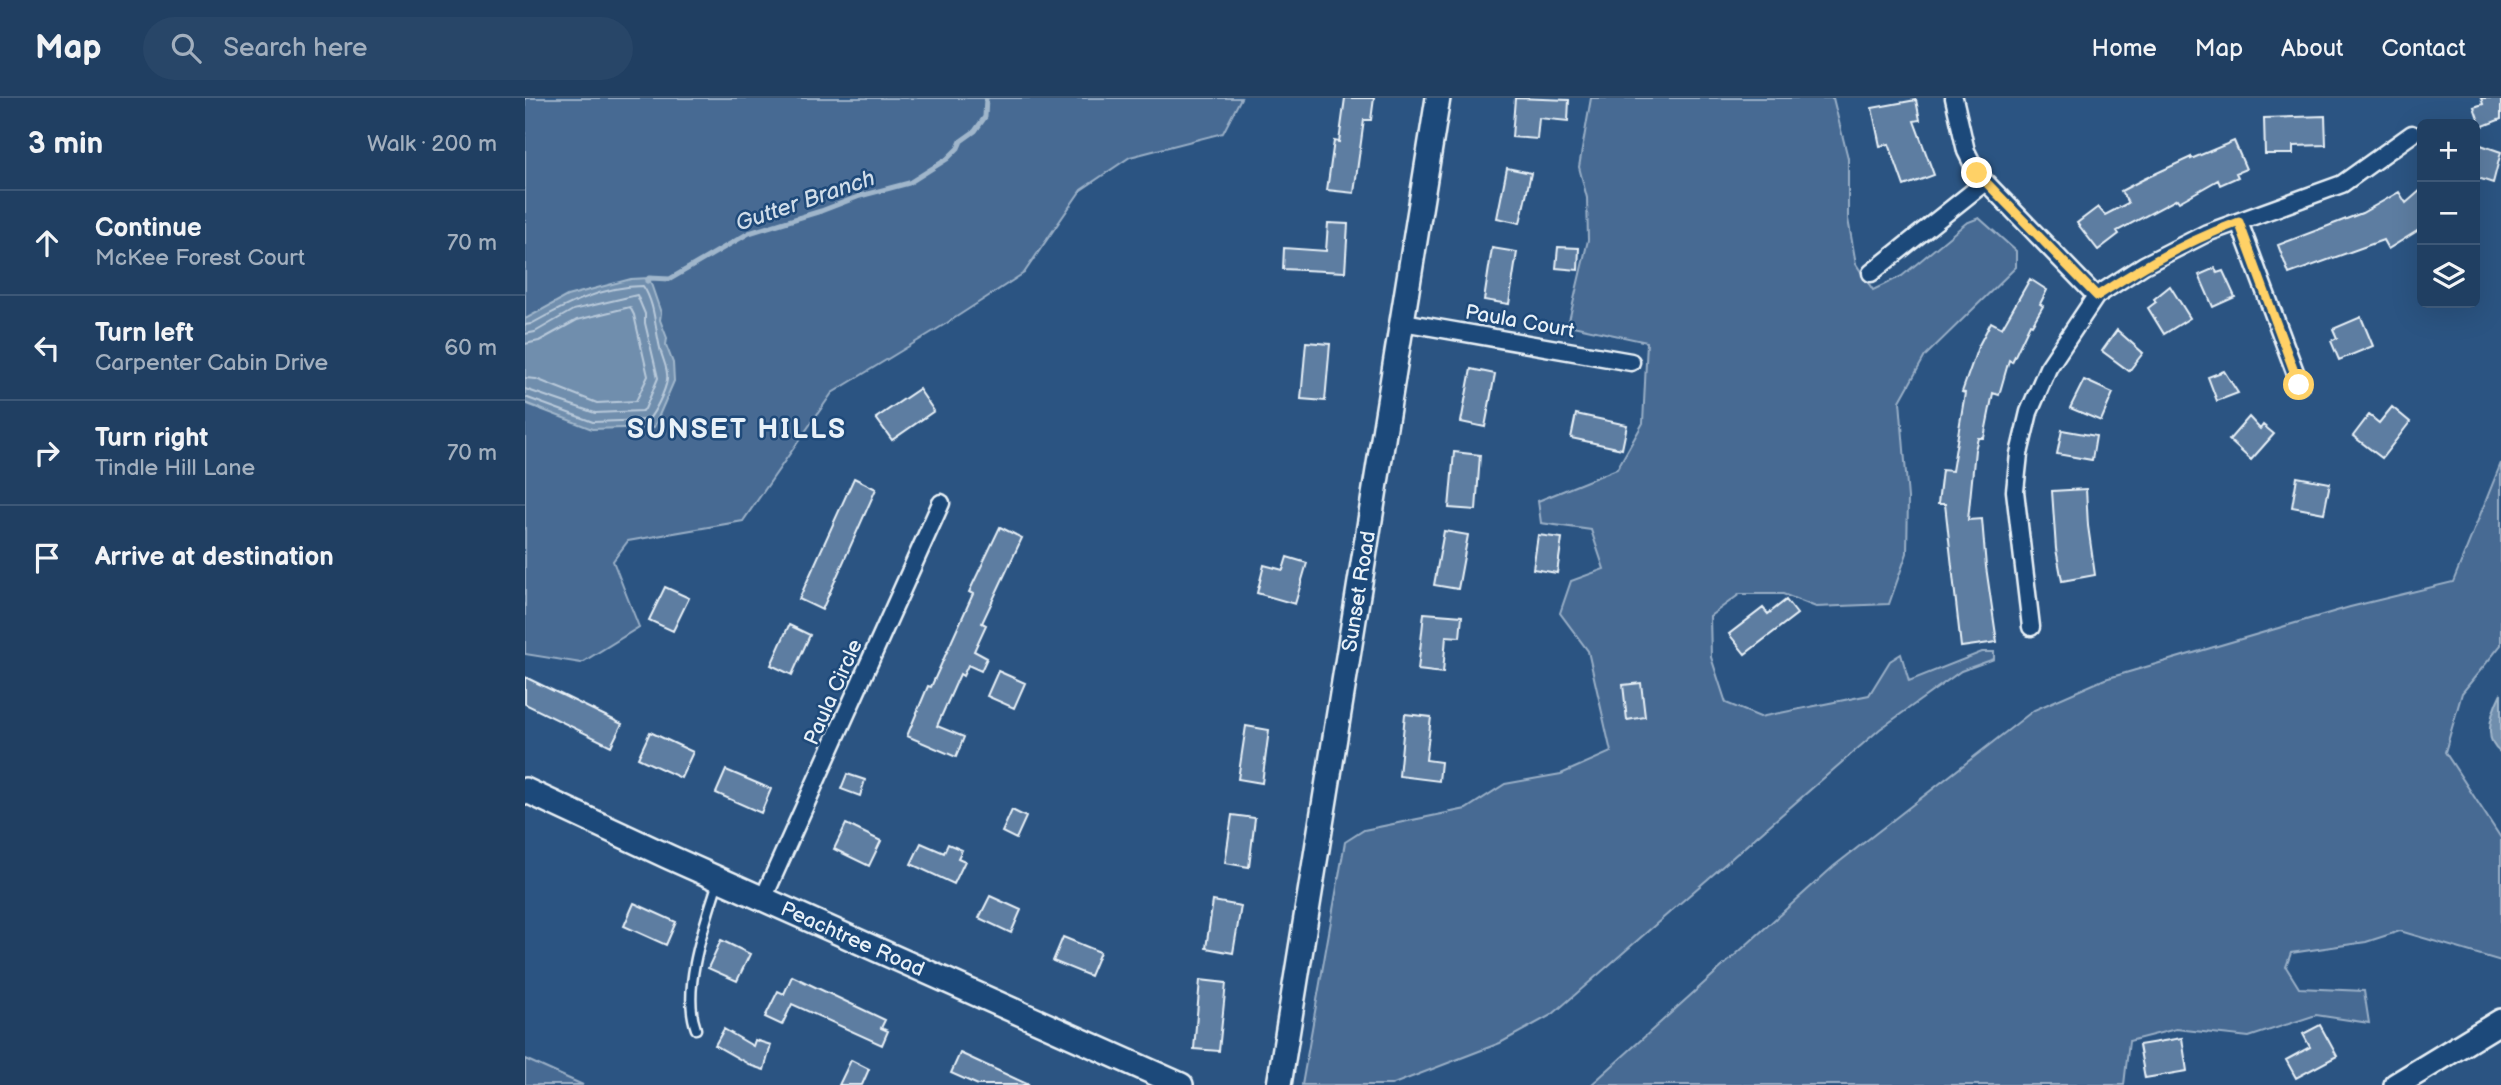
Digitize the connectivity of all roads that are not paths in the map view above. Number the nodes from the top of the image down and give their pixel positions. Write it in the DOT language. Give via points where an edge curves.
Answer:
graph roads {
  1 [pos="1438,98"];
  2 [pos="1954,98"];
  3 [pos="2412,134"];
  4 [pos="1985,182"];
  5 [pos="2239,222"];
  6 [pos="1871,273"];
  7 [pos="2097,296"];
  8 [pos="1402,322"];
  9 [pos="1631,362"];
  10 [pos="2299,385"];
  11 [pos="941,503"];
  12 [pos="2031,627"];
  13 [pos="525,790"];
  14 [pos="719,879"];
  15 [pos="764,899"];
  16 [pos="2501,1021"];
  17 [pos="696,1030"];
  18 [pos="1181,1085"];
  19 [pos="1279,1085"];
  20 [pos="2396,1085"];
  1 -- 8 [label="main road, Sunset Road"];
  2 -- 4 [label="street" via="1966,151"];
  3 -- 5 [label="street" via="2342,184"];
  4 -- 6 [label="street"];
  4 -- 7 [label="street"];
  5 -- 7 [label="street" via="2171,250"];
  5 -- 10 [label="street"];
  7 -- 12 [label="street" via="2048,368 2029,412 2019,454 2015,491"];
  8 -- 9 [label="street, Paula Court"];
  8 -- 19 [label="main road, Sunset Road"];
  11 -- 15 [label="street, Paula Circle"];
  13 -- 14 [label="main road, Peachtree Road"];
  14 -- 15 [label="main road, Peachtree Road"];
  14 -- 17 [label="lane" via="690,996"];
  15 -- 18 [label="main road, Peachtree Road"];
  16 -- 20 [label="main road"];
}
